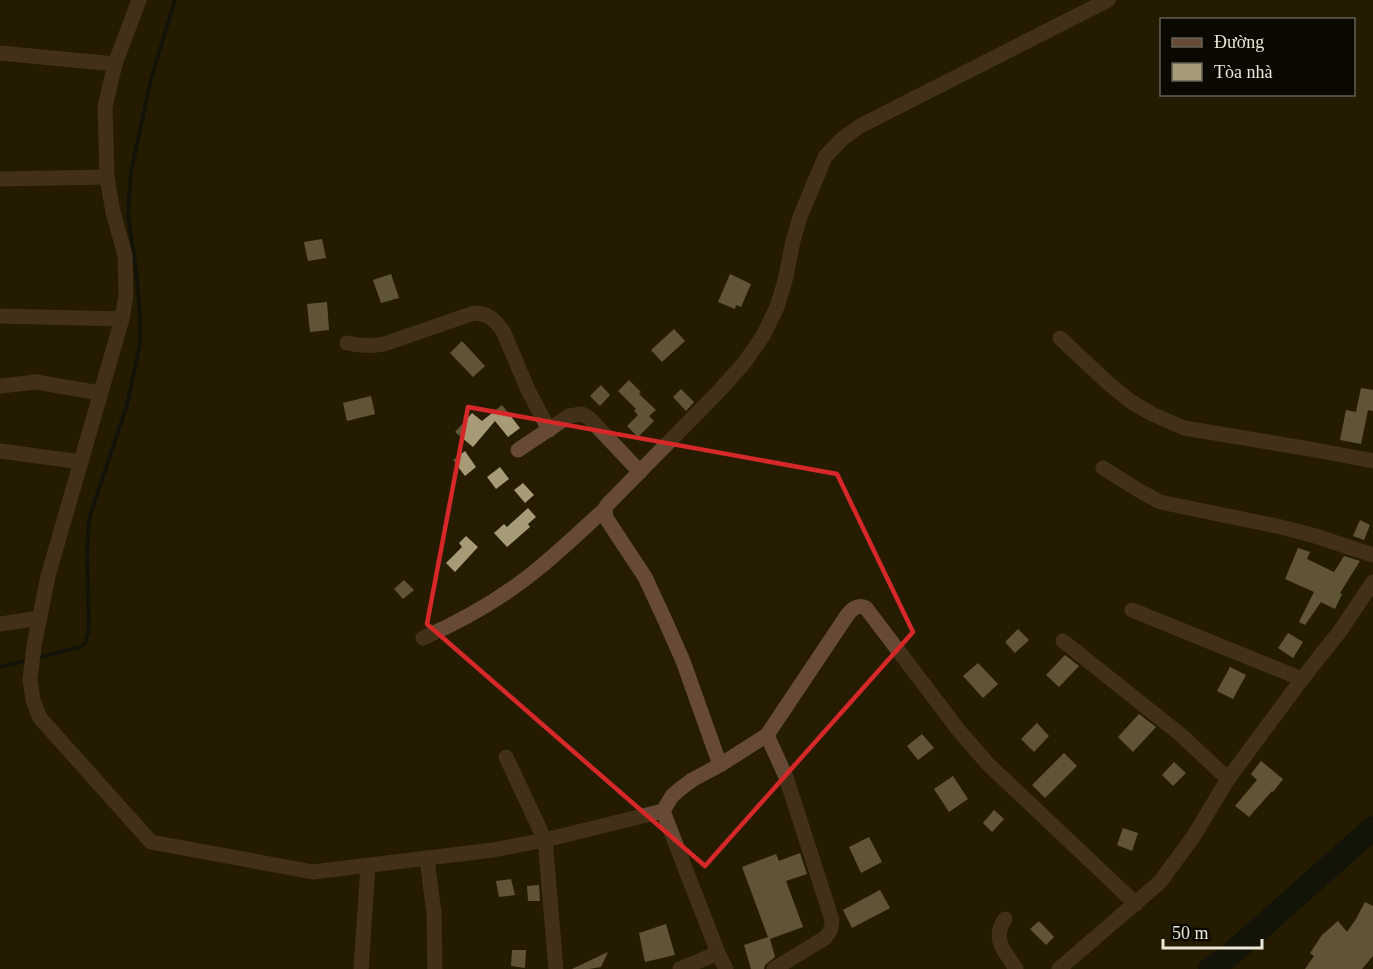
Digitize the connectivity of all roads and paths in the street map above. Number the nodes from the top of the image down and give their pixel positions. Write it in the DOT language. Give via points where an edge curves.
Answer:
graph roads {
  1 [pos="139,0"];
  2 [pos="1108,0"];
  3 [pos="0,53"];
  4 [pos="115,64"];
  5 [pos="107,177"];
  6 [pos="0,179"];
  7 [pos="0,316"];
  8 [pos="122,319"];
  9 [pos="1060,338"];
  10 [pos="347,343"];
  11 [pos="0,386"];
  12 [pos="100,393"];
  13 [pos="549,430"];
  14 [pos="518,450"];
  15 [pos="0,451"];
  16 [pos="81,462"];
  17 [pos="1373,462"];
  18 [pos="1103,468"];
  19 [pos="640,472"];
  20 [pos="605,509"];
  21 [pos="1373,555"];
  22 [pos="1373,582"];
  23 [pos="1132,610"];
  24 [pos="40,618"];
  25 [pos="0,624"];
  26 [pos="423,638"];
  27 [pos="1063,641"];
  28 [pos="1302,679"];
  29 [pos="767,735"];
  30 [pos="506,757"];
  31 [pos="720,765"];
  32 [pos="1228,779"];
  33 [pos="663,811"];
  34 [pos="545,840"];
  35 [pos="427,859"];
  36 [pos="368,866"];
  37 [pos="1136,904"];
  38 [pos="1005,919"];
  39 [pos="718,953"];
  40 [pos="361,969"];
  41 [pos="435,969"];
  42 [pos="556,969"];
  43 [pos="680,969"];
  44 [pos="726,969"];
  45 [pos="774,969"];
  46 [pos="1016,969"];
  47 [pos="1059,969"];
  1 -- 4 [label="street"];
  2 -- 19 [label="street" via="860,126 842,139 825,157 809,193 780,298 763,336 720,390"];
  3 -- 4 [label="street"];
  4 -- 5 [label="street" via="105,107"];
  5 -- 6 [label="street"];
  5 -- 8 [label="street" via="125,255"];
  7 -- 8 [label="street"];
  8 -- 12 [label="street"];
  9 -- 17 [label="street" via="1130,401 1184,428"];
  10 -- 13 [label="street" via="375,346 474,313 490,316 503,331"];
  11 -- 12 [label="street" via="36,382"];
  12 -- 16 [label="street"];
  13 -- 14 [label="street"];
  13 -- 19 [label="street" via="569,416 582,414"];
  15 -- 16 [label="street"];
  16 -- 24 [label="street"];
  18 -- 21 [label="street" via="1160,502 1281,527"];
  19 -- 20 [label="street"];
  20 -- 26 [label="street" via="517,585 453,625"];
  20 -- 31 [label="street" via="606,518 645,577 664,618"];
  22 -- 28 [label="street"];
  23 -- 28 [label="street"];
  24 -- 25 [label="street"];
  24 -- 36 [label="street" via="30,679 40,718 151,842 313,872"];
  27 -- 32 [label="street" via="1181,735"];
  28 -- 32 [label="street"];
  29 -- 31 [label="street"];
  29 -- 37 [label="street" via="848,614 862,606 988,764"];
  29 -- 45 [label="street" via="786,777 832,920 825,938"];
  30 -- 34 [label="street"];
  31 -- 33 [label="street" via="680,789"];
  32 -- 37 [label="street" via="1160,882"];
  33 -- 34 [label="street"];
  33 -- 39 [label="street"];
  34 -- 35 [label="street"];
  34 -- 42 [label="street"];
  35 -- 36 [label="street"];
  35 -- 41 [label="street" via="434,913"];
  36 -- 40 [label="street"];
  37 -- 47 [label="street"];
  38 -- 46 [label="street" via="999,942"];
  39 -- 43 [label="street"];
  39 -- 44 [label="street"];
}
